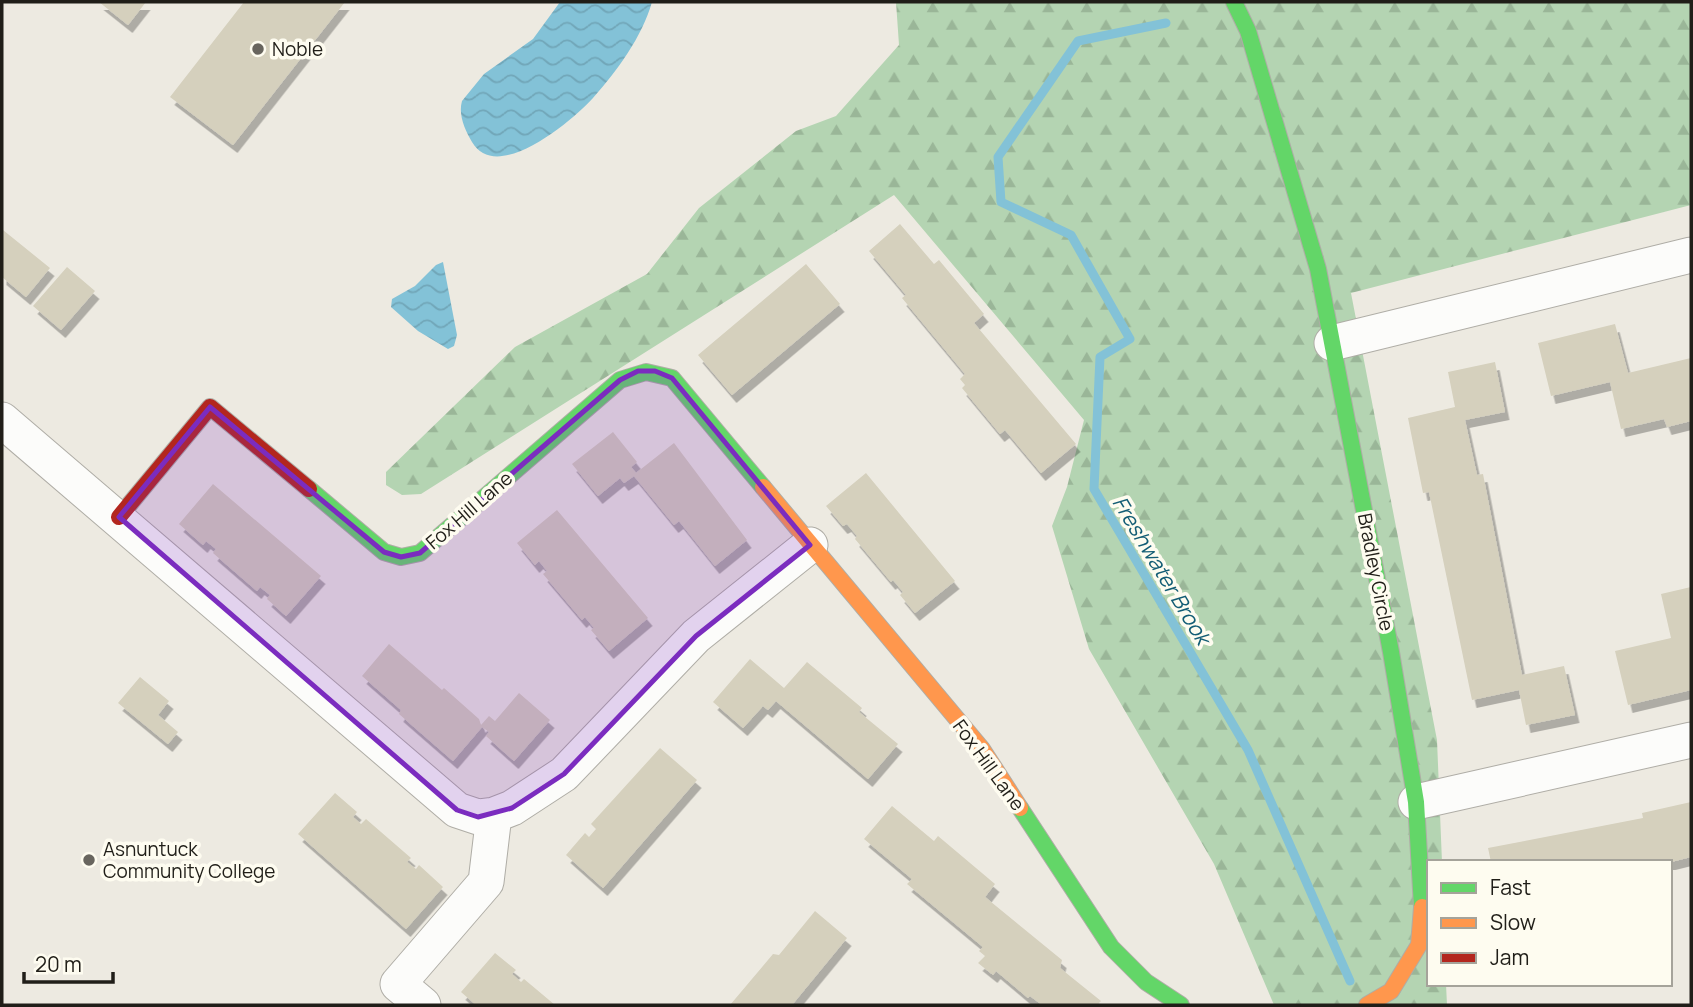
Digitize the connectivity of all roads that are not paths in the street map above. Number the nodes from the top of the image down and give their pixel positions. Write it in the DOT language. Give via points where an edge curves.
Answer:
graph roads {
  1 [pos="1234,2"];
  2 [pos="1691,255"];
  3 [pos="1332,343"];
  4 [pos="2,420"];
  5 [pos="119,517"];
  6 [pos="810,545"];
  7 [pos="1691,740"];
  8 [pos="1416,802"];
  9 [pos="494,816"];
  10 [pos="1163,1000"];
  11 [pos="423,1005"];
  12 [pos="1367,1005"];
  1 -- 3 [label="street, Bradley Circle" via="1248,31 1318,269"];
  2 -- 3 [label="street"];
  3 -- 8 [label="street, Bradley Circle"];
  4 -- 5 [label="street"];
  5 -- 6 [label="street, Fox Hill Lane" via="209,407 384,552 401,557 420,553 620,380 638,371 655,371 672,377"];
  5 -- 9 [label="street" via="457,810 478,817"];
  6 -- 9 [label="street" via="696,636 564,774"];
  6 -- 10 [label="street, Fox Hill Lane" via="982,749 1111,947"];
  7 -- 8 [label="street"];
  8 -- 12 [label="street, Bradley Circle" via="1422,913 1419,945 1391,991"];
  9 -- 11 [label="street" via="486,882 398,984"];
}
